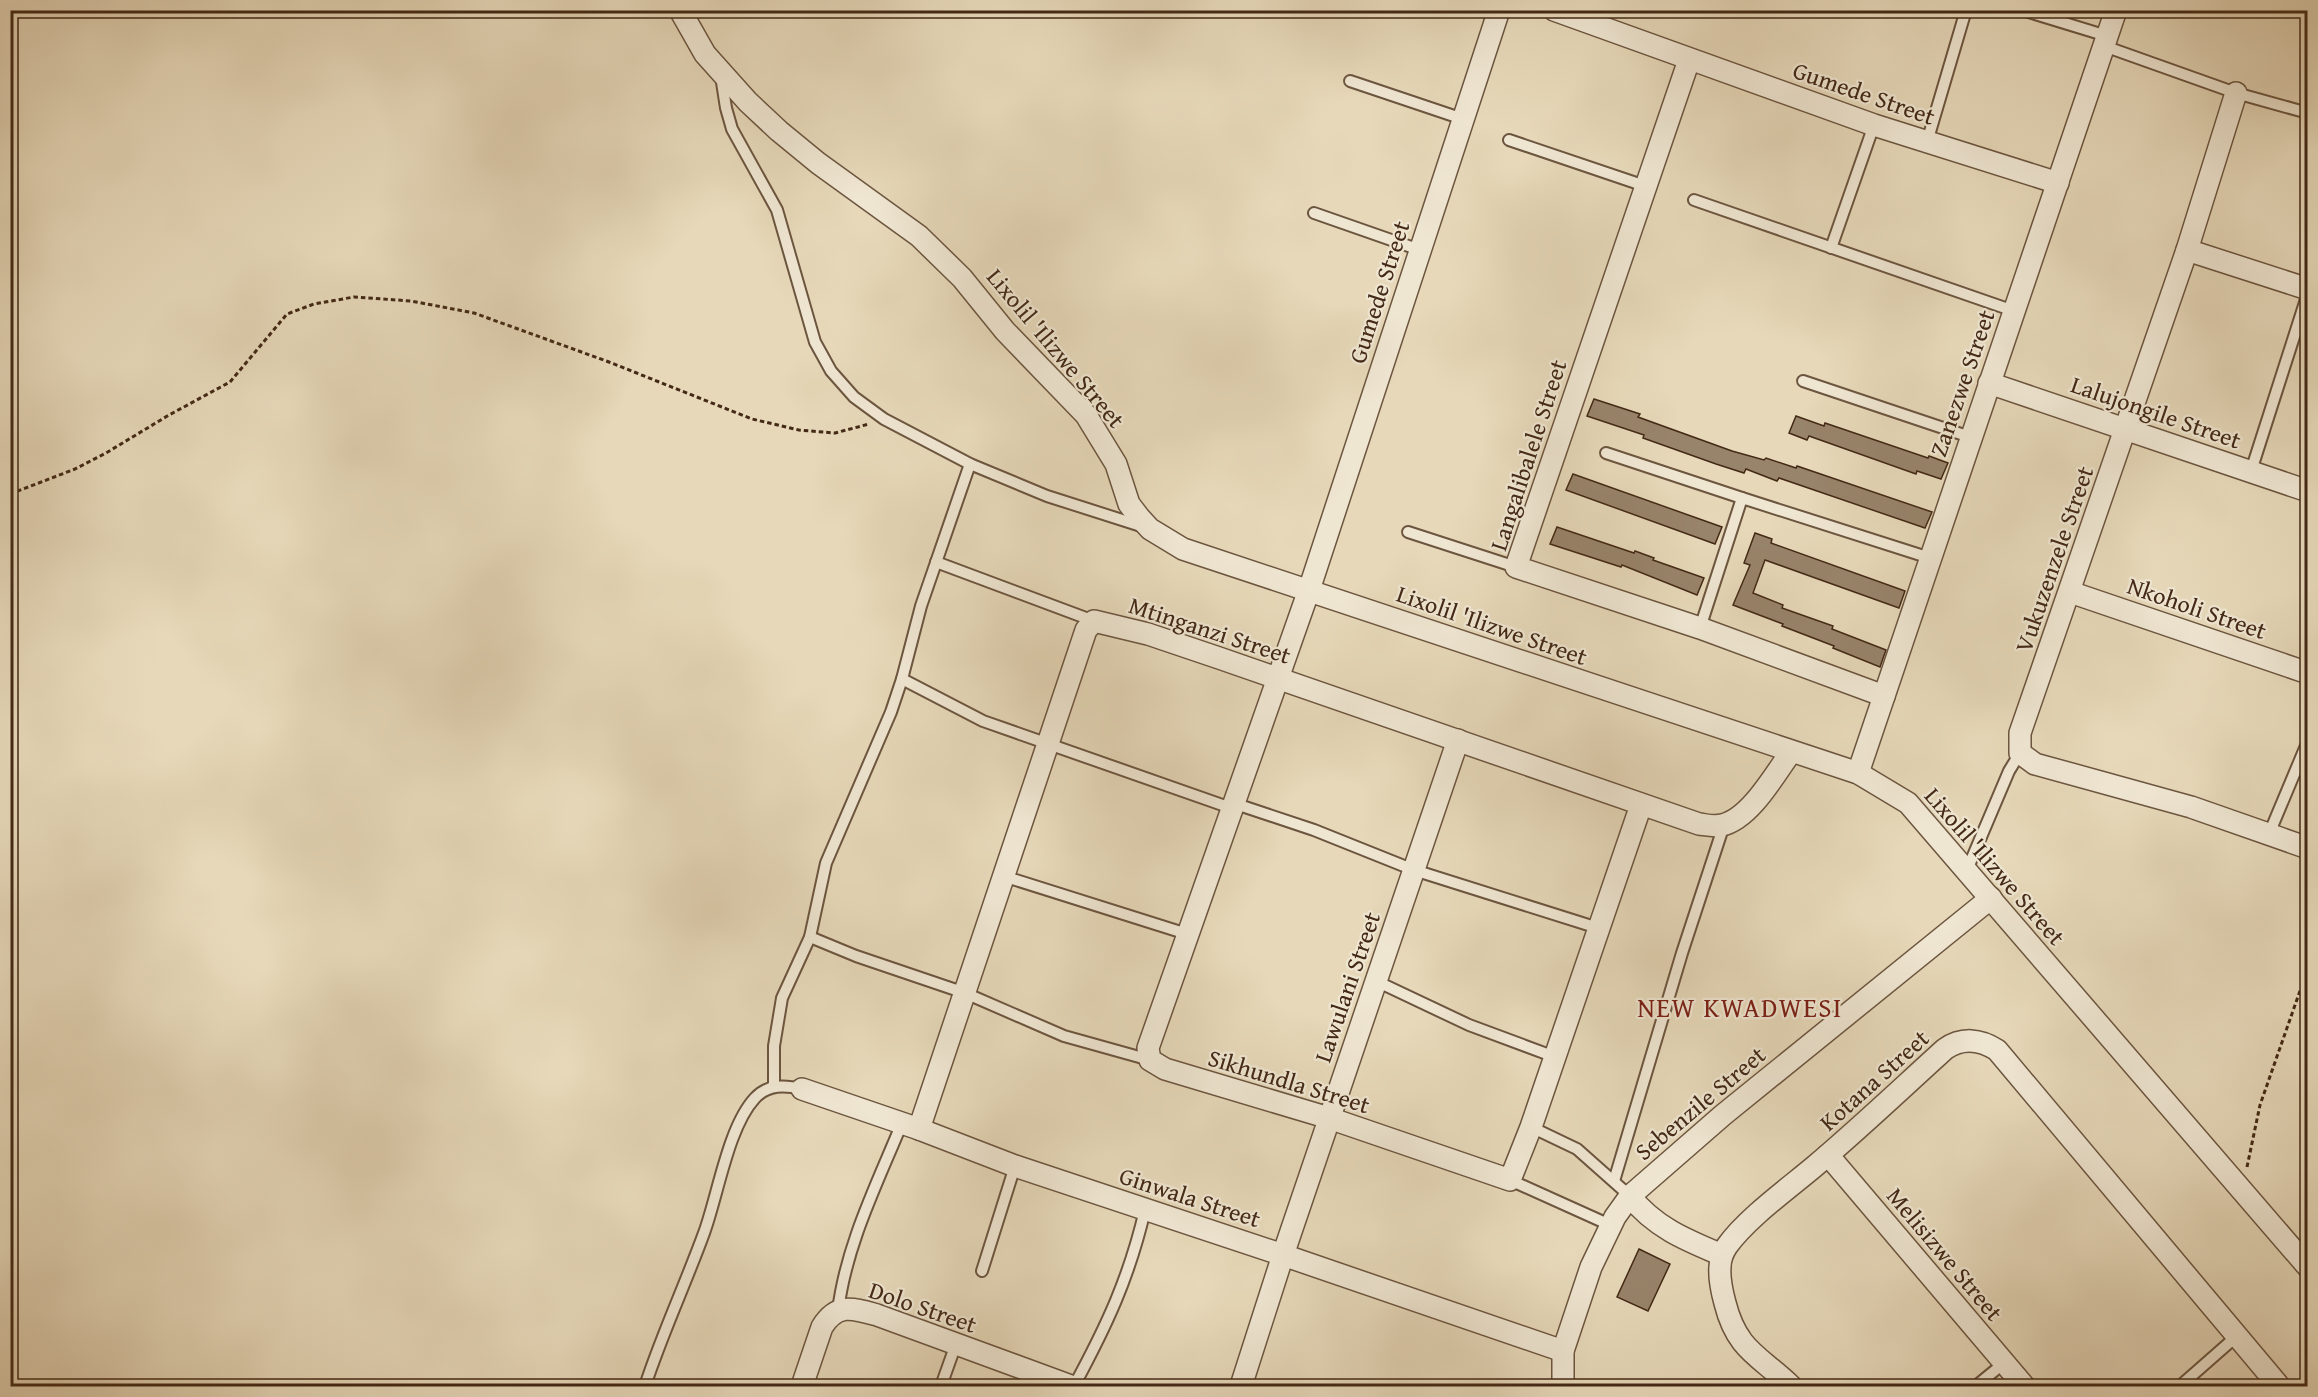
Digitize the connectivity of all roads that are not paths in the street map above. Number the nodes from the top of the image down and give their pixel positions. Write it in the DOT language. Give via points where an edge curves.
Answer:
graph roads {
  1 [pos="680,10"];
  2 [pos="1499,10"];
  3 [pos="1554,10"];
  4 [pos="1966,10"];
  5 [pos="2022,10"];
  6 [pos="2116,10"];
  7 [pos="2106,41"];
  8 [pos="1689,60"];
  9 [pos="721,73"];
  10 [pos="1350,81"];
  11 [pos="2236,93"];
  12 [pos="2307,113"];
  13 [pos="1463,119"];
  14 [pos="1874,125"];
  15 [pos="1509,140"];
  16 [pos="1927,142"];
  17 [pos="2058,183"];
  18 [pos="1645,186"];
  19 [pos="1694,200"];
  20 [pos="1314,213"];
  21 [pos="1831,248"];
  22 [pos="1420,250"];
  23 [pos="2187,250"];
  24 [pos="2307,291"];
  25 [pos="2014,311"];
  26 [pos="1803,381"];
  27 [pos="1989,383"];
  28 [pos="2126,428"];
  29 [pos="1970,437"];
  30 [pos="1606,453"];
  31 [pos="970,464"];
  32 [pos="2251,471"];
  33 [pos="2307,490"];
  34 [pos="1742,498"];
  35 [pos="1150,529"];
  36 [pos="1408,532"];
  37 [pos="1930,558"];
  38 [pos="936,562"];
  39 [pos="1516,567"];
  40 [pos="1308,590"];
  41 [pos="2070,592"];
  42 [pos="1094,621"];
  43 [pos="1700,628"];
  44 [pos="2307,673"];
  45 [pos="1276,677"];
  46 [pos="902,679"];
  47 [pos="1884,696"];
  48 [pos="1458,740"];
  49 [pos="2307,741"];
  50 [pos="1047,744"];
  51 [pos="1791,752"];
  52 [pos="2020,753"];
  53 [pos="1857,773"];
  54 [pos="1232,805"];
  55 [pos="1641,805"];
  56 [pos="1724,825"];
  57 [pos="2269,834"];
  58 [pos="2307,848"];
  59 [pos="1414,870"];
  60 [pos="1967,870"];
  61 [pos="1003,876"];
  62 [pos="1991,898"];
  63 [pos="1598,928"];
  64 [pos="1187,934"];
  65 [pos="810,937"];
  66 [pos="1376,981"];
  67 [pos="965,993"];
  68 [pos="1555,1056"];
  69 [pos="1150,1060"];
  70 [pos="774,1086"];
  71 [pos="802,1089"];
  72 [pos="1329,1118"];
  73 [pos="911,1126"];
  74 [pos="1531,1127"];
  75 [pos="1828,1155"];
  76 [pos="1015,1166"];
  77 [pos="1510,1180"];
  78 [pos="1614,1181"];
  79 [pos="1630,1196"];
  80 [pos="1145,1210"];
  81 [pos="1610,1225"];
  82 [pos="1283,1255"];
  83 [pos="1722,1255"];
  84 [pos="2307,1267"];
  85 [pos="981,1271"];
  86 [pos="838,1311"];
  87 [pos="2238,1335"];
  88 [pos="956,1344"];
  89 [pos="1563,1351"];
  90 [pos="2004,1363"];
  91 [pos="1781,1383"];
  92 [pos="645,1386"];
  93 [pos="802,1386"];
  94 [pos="941,1386"];
  95 [pos="1073,1386"];
  96 [pos="1240,1386"];
  97 [pos="1563,1386"];
  98 [pos="1976,1386"];
  99 [pos="2024,1386"];
  100 [pos="2180,1386"];
  101 [pos="2279,1386"];
  1 -- 9 [label="street, Lixolil 'Ilizwe Street" via="705,54"];
  2 -- 13 [label="street, Gumede Street"];
  3 -- 8 [label="street, Gumede Street"];
  4 -- 16 [label="lane"];
  5 -- 7 [label="lane"];
  6 -- 7 [label="street, Zanezwe Street"];
  7 -- 11 [label="lane"];
  7 -- 17 [label="street, Zanezwe Street"];
  8 -- 14 [label="street, Gumede Street"];
  8 -- 18 [label="street, Langalibalele Street"];
  9 -- 31 [label="lane" via="732,129 777,210 815,342 831,371 854,397 884,418"];
  9 -- 35 [label="street, Lixolil 'Ilizwe Street" via="779,131 919,236 962,278 1005,331 1086,415 1116,464 1130,504"];
  10 -- 13 [label="lane"];
  11 -- 12 [label="lane"];
  11 -- 23 [label="street, Vukuzenzele Street"];
  13 -- 22 [label="street, Gumede Street"];
  14 -- 16 [label="street, Gumede Street"];
  14 -- 21 [label="lane"];
  15 -- 18 [label="lane"];
  16 -- 17 [label="street, Gumede Street"];
  17 -- 25 [label="street, Zanezwe Street"];
  18 -- 39 [label="street, Langalibalele Street"];
  19 -- 21 [label="lane"];
  20 -- 22 [label="lane"];
  21 -- 25 [label="lane"];
  22 -- 40 [label="street, Gumede Street"];
  23 -- 24 [label="street"];
  23 -- 28 [label="street, Vukuzenzele Street"];
  24 -- 32 [label="lane"];
  25 -- 27 [label="street, Zanezwe Street"];
  26 -- 29 [label="lane"];
  27 -- 28 [label="street, Lalujongile Street"];
  27 -- 29 [label="street, Zanezwe Street"];
  28 -- 32 [label="street, Lalujongile Street"];
  28 -- 41 [label="street, Vukuzenzele Street"];
  29 -- 37 [label="street, Zanezwe Street"];
  30 -- 34 [label="lane"];
  31 -- 35 [label="lane" via="1047,496"];
  31 -- 38 [label="lane"];
  32 -- 33 [label="street, Lalujongile Street"];
  34 -- 37 [label="lane"];
  34 -- 43 [label="lane"];
  35 -- 40 [label="street, Lixolil 'Ilizwe Street" via="1183,549"];
  36 -- 39 [label="lane"];
  37 -- 47 [label="street, Zanezwe Street"];
  38 -- 42 [label="lane"];
  38 -- 46 [label="lane"];
  39 -- 43 [label="street, Langalibalele Street"];
  40 -- 45 [label="street"];
  40 -- 51 [label="street, Lixolil 'Ilizwe Street"];
  41 -- 44 [label="street, Nkoholi Street"];
  41 -- 52 [label="street, Vukuzenzele Street" via="2020,733"];
  42 -- 45 [label="street, Mtinganzi Street" via="1148,634"];
  42 -- 50 [label="street, Mtinganzi Street" via="1086,630"];
  43 -- 47 [label="street, Langalibalele Street"];
  45 -- 48 [label="street, Mtinganzi Street"];
  45 -- 54 [label="street"];
  46 -- 50 [label="lane" via="961,711"];
  46 -- 65 [label="lane" via="826,863"];
  47 -- 53 [label="street, Zanezwe Street"];
  48 -- 55 [label="street, Mtinganzi Street"];
  48 -- 59 [label="street, Lawulani Street"];
  49 -- 57 [label="lane"];
  50 -- 54 [label="lane"];
  50 -- 61 [label="street, Mtinganzi Street"];
  51 -- 53 [label="street, Lixolil 'Ilizwe Street"];
  51 -- 56 [label="street" via="1754,802"];
  52 -- 57 [label="street" via="2036,764 2191,807"];
  52 -- 60 [label="lane"];
  53 -- 60 [label="street, Lixolil 'Ilizwe Street" via="1908,803"];
  54 -- 59 [label="lane" via="1314,830"];
  54 -- 64 [label="street"];
  55 -- 56 [label="street, Mtinganzi Street" via="1699,824"];
  55 -- 63 [label="street"];
  56 -- 78 [label="lane"];
  57 -- 58 [label="street"];
  59 -- 63 [label="lane"];
  59 -- 66 [label="street, Lawulani Street"];
  60 -- 62 [label="street, Lixolil 'Ilizwe Street"];
  61 -- 64 [label="lane"];
  61 -- 67 [label="street, Mtinganzi Street"];
  62 -- 79 [label="street, Sebenzile Street" via="1723,1115"];
  62 -- 84 [label="street, Lixolil 'Ilizwe Street"];
  63 -- 68 [label="street"];
  64 -- 69 [label="street" via="1148,1048"];
  65 -- 67 [label="lane" via="856,957"];
  65 -- 70 [label="lane" via="778,1015"];
  66 -- 68 [label="lane" via="1469,1025"];
  66 -- 72 [label="street, Lawulani Street"];
  67 -- 69 [label="lane" via="1064,1036"];
  67 -- 73 [label="street, Mtinganzi Street"];
  68 -- 74 [label="street"];
  69 -- 72 [label="street, Sikhundla Street"];
  70 -- 71 [label="lane"];
  70 -- 92 [label="lane" via="757,1095 735,1134 705,1231"];
  71 -- 73 [label="street, Ginwala Street"];
  72 -- 77 [label="street, Sikhundla Street"];
  72 -- 82 [label="street, Lawulani Street"];
  73 -- 76 [label="street, Ginwala Street"];
  73 -- 86 [label="lane" via="851,1248"];
  74 -- 77 [label="street"];
  74 -- 78 [label="lane" via="1577,1149"];
  75 -- 83 [label="street, Kotana Street" via="1751,1221"];
  75 -- 87 [label="street, Kotana Street" via="1951,1044 1986,1042 1997,1050"];
  75 -- 90 [label="street, Melisizwe Street"];
  76 -- 80 [label="street, Ginwala Street"];
  76 -- 85 [label="lane"];
  77 -- 81 [label="lane"];
  78 -- 79 [label="lane"];
  79 -- 81 [label="street, Sebenzile Street"];
  79 -- 83 [label="street" via="1653,1221"];
  80 -- 82 [label="street, Ginwala Street"];
  80 -- 95 [label="lane" via="1118,1300"];
  81 -- 89 [label="street, Sebenzile Street" via="1591,1267"];
  82 -- 89 [label="street, Ginwala Street"];
  82 -- 96 [label="street, Lawulani Street"];
  83 -- 91 [label="street" via="1720,1280 1737,1337"];
  86 -- 88 [label="street, Dolo Street" via="853,1309 877,1315"];
  86 -- 93 [label="street, Dolo Street" via="822,1327"];
  87 -- 100 [label="lane"];
  87 -- 101 [label="street, Kotana Street"];
  88 -- 94 [label="lane"];
  88 -- 95 [label="street, Dolo Street"];
  89 -- 97 [label="street, Sebenzile Street"];
  90 -- 98 [label="lane"];
  90 -- 99 [label="street, Melisizwe Street"];
}
